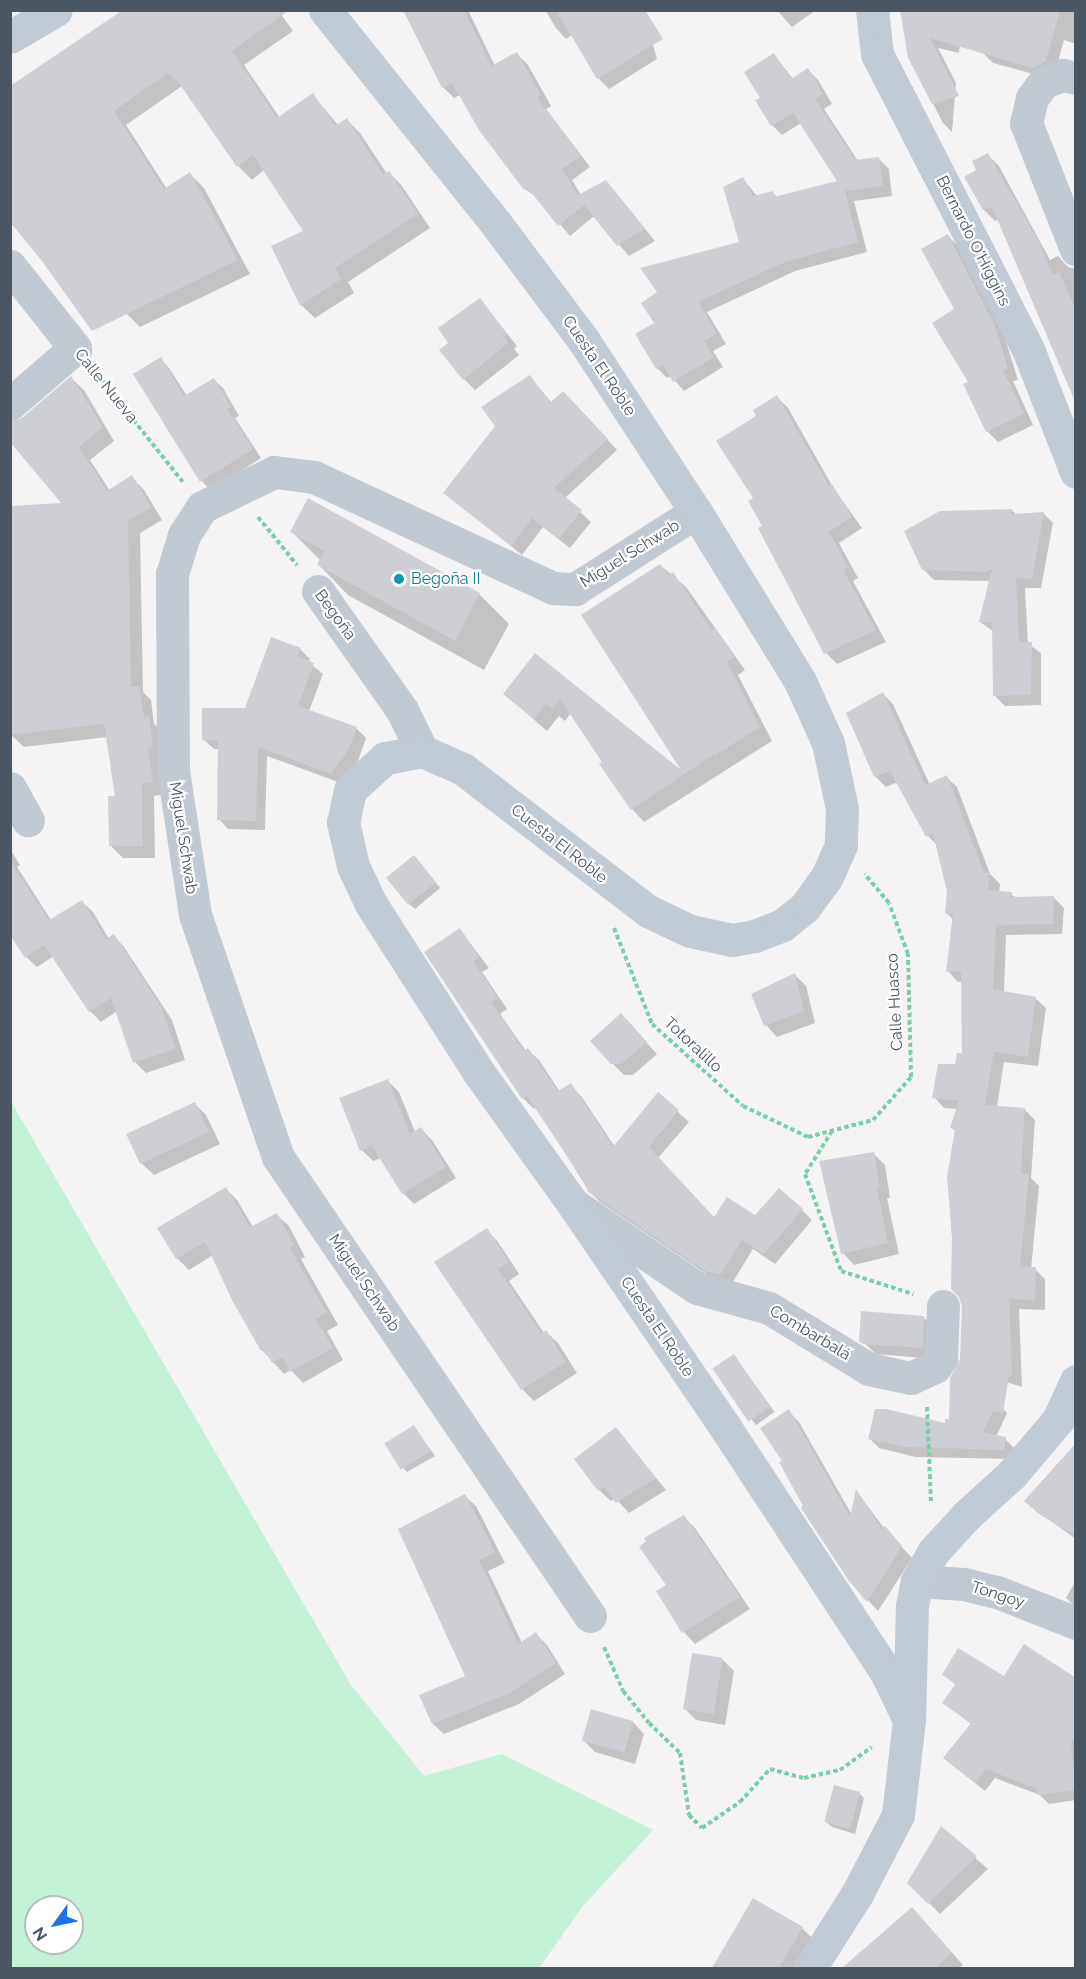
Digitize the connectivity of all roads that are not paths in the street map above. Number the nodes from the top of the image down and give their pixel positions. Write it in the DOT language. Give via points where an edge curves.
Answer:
graph roads {
  1 [pos="56,10"];
  2 [pos="872,10"];
  3 [pos="333,15"];
  4 [pos="10,37"];
  5 [pos="1076,78"];
  6 [pos="1076,249"];
  7 [pos="10,266"];
  8 [pos="10,404"];
  9 [pos="1076,472"];
  10 [pos="696,512"];
  11 [pos="318,591"];
  12 [pos="422,751"];
  13 [pos="10,788"];
  14 [pos="28,820"];
  15 [pos="573,1204"];
  16 [pos="943,1306"];
  17 [pos="1076,1381"];
  18 [pos="916,1581"];
  19 [pos="590,1616"];
  20 [pos="1076,1623"];
  21 [pos="909,1720"];
  22 [pos="810,1968"];
  1 -- 4 [label="main road"];
  2 -- 9 [label="main road, Bernardo O'Higgins" via="877,54 1028,349"];
  3 -- 10 [label="main road, Cuesta El Roble" via="564,314"];
  5 -- 6 [label="street" via="1064,75 1044,82 1032,98 1026,123"];
  7 -- 8 [label="street, Calle Nueva" via="75,348"];
  10 -- 12 [label="main road, Cuesta El Roble" via="800,681 828,742 842,808 841,845 826,878 805,907 783,924 755,936 732,940 690,931 648,911 463,769"];
  10 -- 19 [label="street, Miguel Schwab" via="575,589 553,588 314,477 274,472 202,507 184,535 172,574 172,771 195,914 278,1157"];
  11 -- 12 [label="street, Begoña" via="402,710"];
  12 -- 15 [label="main road, Cuesta El Roble" via="384,759 350,790 343,822 354,866 371,904 477,1070"];
  13 -- 14 [label="street"];
  15 -- 16 [label="street, Combarbalá" via="697,1288 769,1308 869,1369 911,1378 926,1373 941,1358"];
  15 -- 21 [label="main road, Cuesta El Roble" via="886,1672"];
  17 -- 18 [label="main road" via="1058,1420 1020,1465 933,1552"];
  18 -- 20 [label="street, Tongoy" via="964,1584 997,1592"];
  18 -- 21 [label="main road"];
  21 -- 22 [label="main road" via="898,1815 857,1894"];
}
